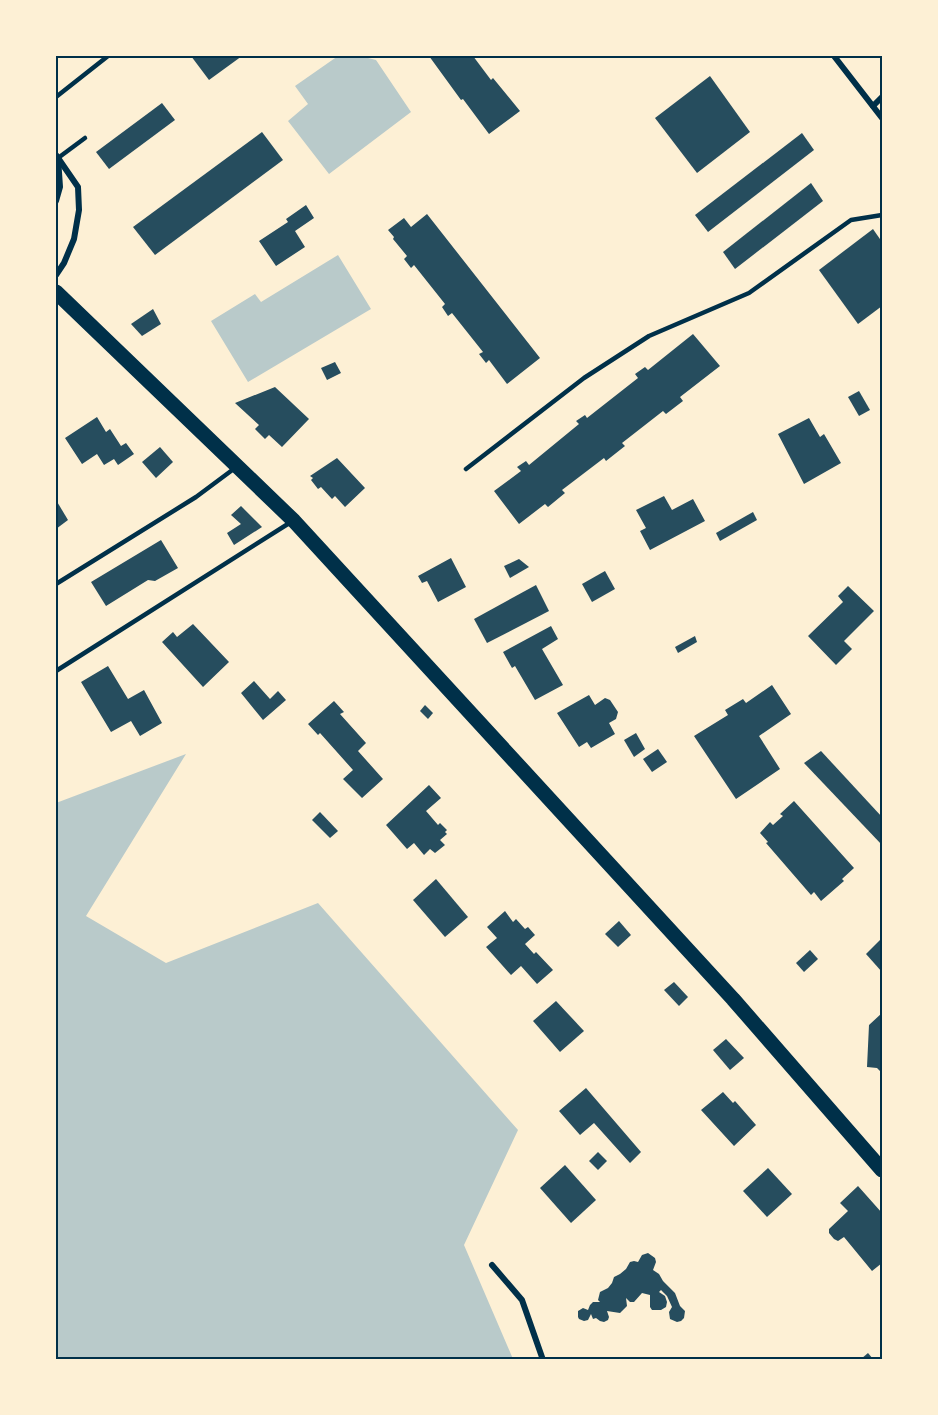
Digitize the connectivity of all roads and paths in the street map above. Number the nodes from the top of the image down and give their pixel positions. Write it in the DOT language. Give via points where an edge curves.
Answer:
graph roads {
  1 [pos="108,56"];
  2 [pos="834,56"];
  3 [pos="56,97"];
  4 [pos="882,97"];
  5 [pos="873,106"];
  6 [pos="882,118"];
  7 [pos="85,138"];
  8 [pos="56,158"];
  9 [pos="56,201"];
  10 [pos="882,215"];
  11 [pos="56,274"];
  12 [pos="56,292"];
  13 [pos="237,466"];
  14 [pos="466,469"];
  15 [pos="294,521"];
  16 [pos="56,584"];
  17 [pos="56,671"];
  18 [pos="882,1170"];
  19 [pos="492,1265"];
  20 [pos="543,1359"];
  1 -- 3 [label="lane"];
  2 -- 5 [label="street"];
  4 -- 5 [label="street"];
  5 -- 6 [label="street"];
  7 -- 8 [label="lane"];
  8 -- 9 [label="street" via="60,187"];
  8 -- 11 [label="street" via="78,187 79,210 74,239"];
  10 -- 14 [label="lane" via="851,220 749,293 649,336 584,378"];
  12 -- 13 [label="main road"];
  13 -- 15 [label="main road"];
  13 -- 16 [label="lane" via="196,497"];
  15 -- 17 [label="lane"];
  15 -- 18 [label="main road" via="734,999"];
  19 -- 20 [label="street" via="522,1300"];
}
